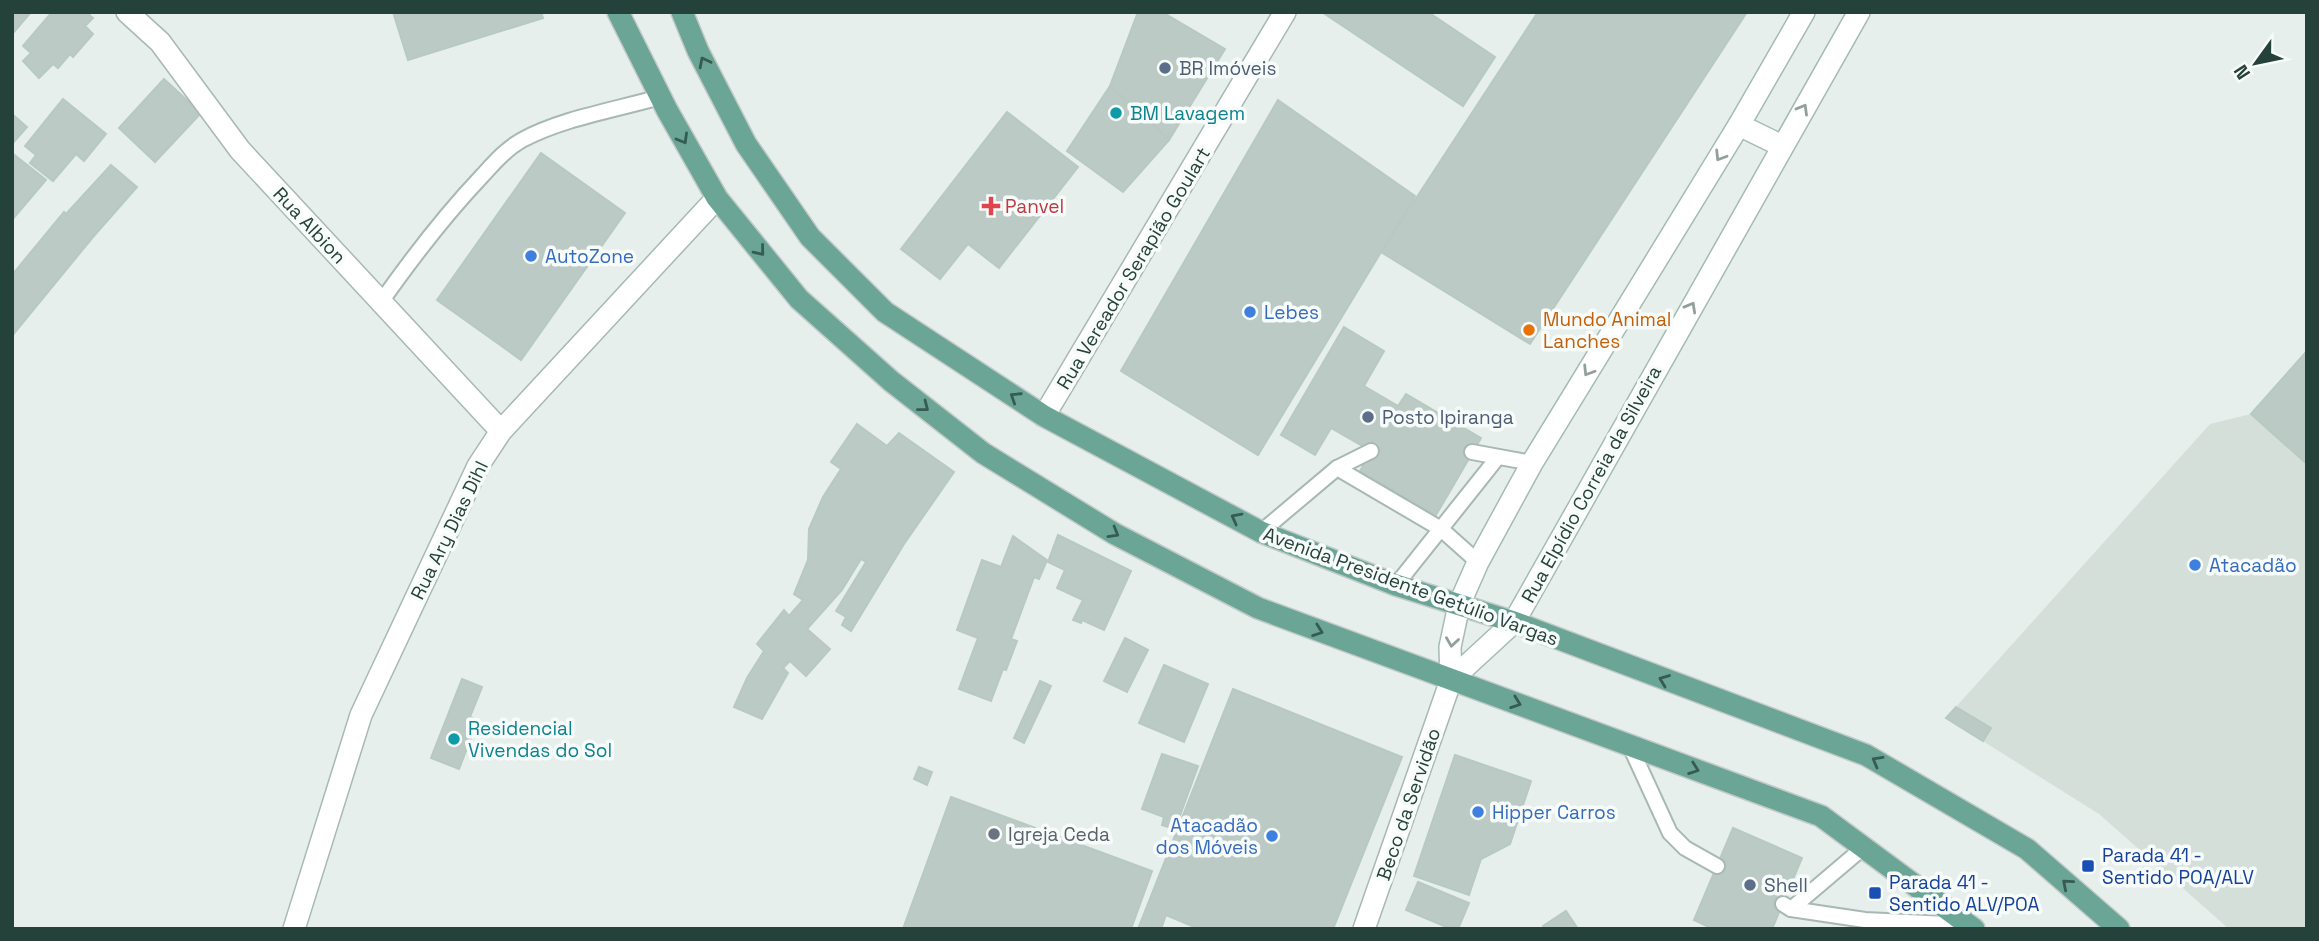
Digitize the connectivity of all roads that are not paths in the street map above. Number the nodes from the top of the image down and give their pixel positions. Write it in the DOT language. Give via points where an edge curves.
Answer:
graph roads {
  1 [pos="127,12"];
  2 [pos="618,12"];
  3 [pos="682,12"];
  4 [pos="1285,12"];
  5 [pos="1804,12"];
  6 [pos="1859,12"];
  7 [pos="660,97"];
  8 [pos="1740,125"];
  9 [pos="1782,146"];
  10 [pos="717,198"];
  11 [pos="382,302"];
  12 [pos="1044,416"];
  13 [pos="501,431"];
  14 [pos="1371,452"];
  15 [pos="1472,452"];
  16 [pos="1498,457"];
  17 [pos="1532,463"];
  18 [pos="1337,467"];
  19 [pos="1441,529"];
  20 [pos="1261,532"];
  21 [pos="1478,562"];
  22 [pos="1396,585"];
  23 [pos="1459,606"];
  24 [pos="1514,622"];
  25 [pos="1451,680"];
  26 [pos="1630,746"];
  27 [pos="1864,847"];
  28 [pos="1717,866"];
  29 [pos="1972,927"];
  30 [pos="294,929"];
  31 [pos="1364,929"];
  32 [pos="2119,929"];
  1 -- 11 [label="street, Rua Albion" via="160,42 240,150"];
  2 -- 7 [label="main road"];
  12 -- 3 [label="main road, Avenida Presidente Getúlio Vargas, one-way" via="885,312 810,237 746,144"];
  4 -- 12 [label="street, Rua Vereador Serapião Goulart"];
  5 -- 8 [label="street"];
  9 -- 6 [label="street, Rua Elpídio Correia da Silveira, one-way"];
  7 -- 10 [label="main road, one-way"];
  7 -- 11 [label="lane" via="568,122 521,141 466,193"];
  8 -- 9 [label="street"];
  8 -- 17 [label="street, one-way"];
  24 -- 9 [label="street, Rua Elpídio Correia da Silveira, one-way"];
  10 -- 13 [label="street, Rua Ary Dias Dihl"];
  10 -- 25 [label="main road, one-way" via="799,299 891,381 983,453 1115,534 1258,608"];
  11 -- 13 [label="street, Rua Albion"];
  20 -- 12 [label="main road, Avenida Presidente Getúlio Vargas, one-way"];
  13 -- 30 [label="street, Rua Ary Dias Dihl" via="478,466 361,715"];
  14 -- 18 [label="lane"];
  15 -- 16 [label="lane"];
  16 -- 17 [label="lane"];
  16 -- 19 [label="lane"];
  17 -- 21 [label="street"];
  18 -- 19 [label="lane"];
  18 -- 20 [label="lane"];
  19 -- 21 [label="lane"];
  19 -- 22 [label="lane"];
  20 -- 22 [label="main road, Avenida Presidente Getúlio Vargas"];
  21 -- 23 [label="street"];
  22 -- 23 [label="main road, Avenida Presidente Getúlio Vargas"];
  23 -- 24 [label="main road, Avenida Presidente Getúlio Vargas"];
  23 -- 25 [label="street, one-way" via="1450,647"];
  24 -- 25 [label="street, Rua Elpídio Correia da Silveira"];
  32 -- 24 [label="main road, Avenida Presidente Getúlio Vargas, one-way" via="2027,849 1866,755"];
  25 -- 26 [label="main road, one-way"];
  25 -- 31 [label="street, Beco da Servidão"];
  26 -- 27 [label="main road, one-way" via="1821,816"];
  26 -- 28 [label="lane" via="1670,833 1685,848"];
  27 -- 29 [label="main road"];
  27 -- 29 [label="lane" via="1787,907 1865,919"];
}
